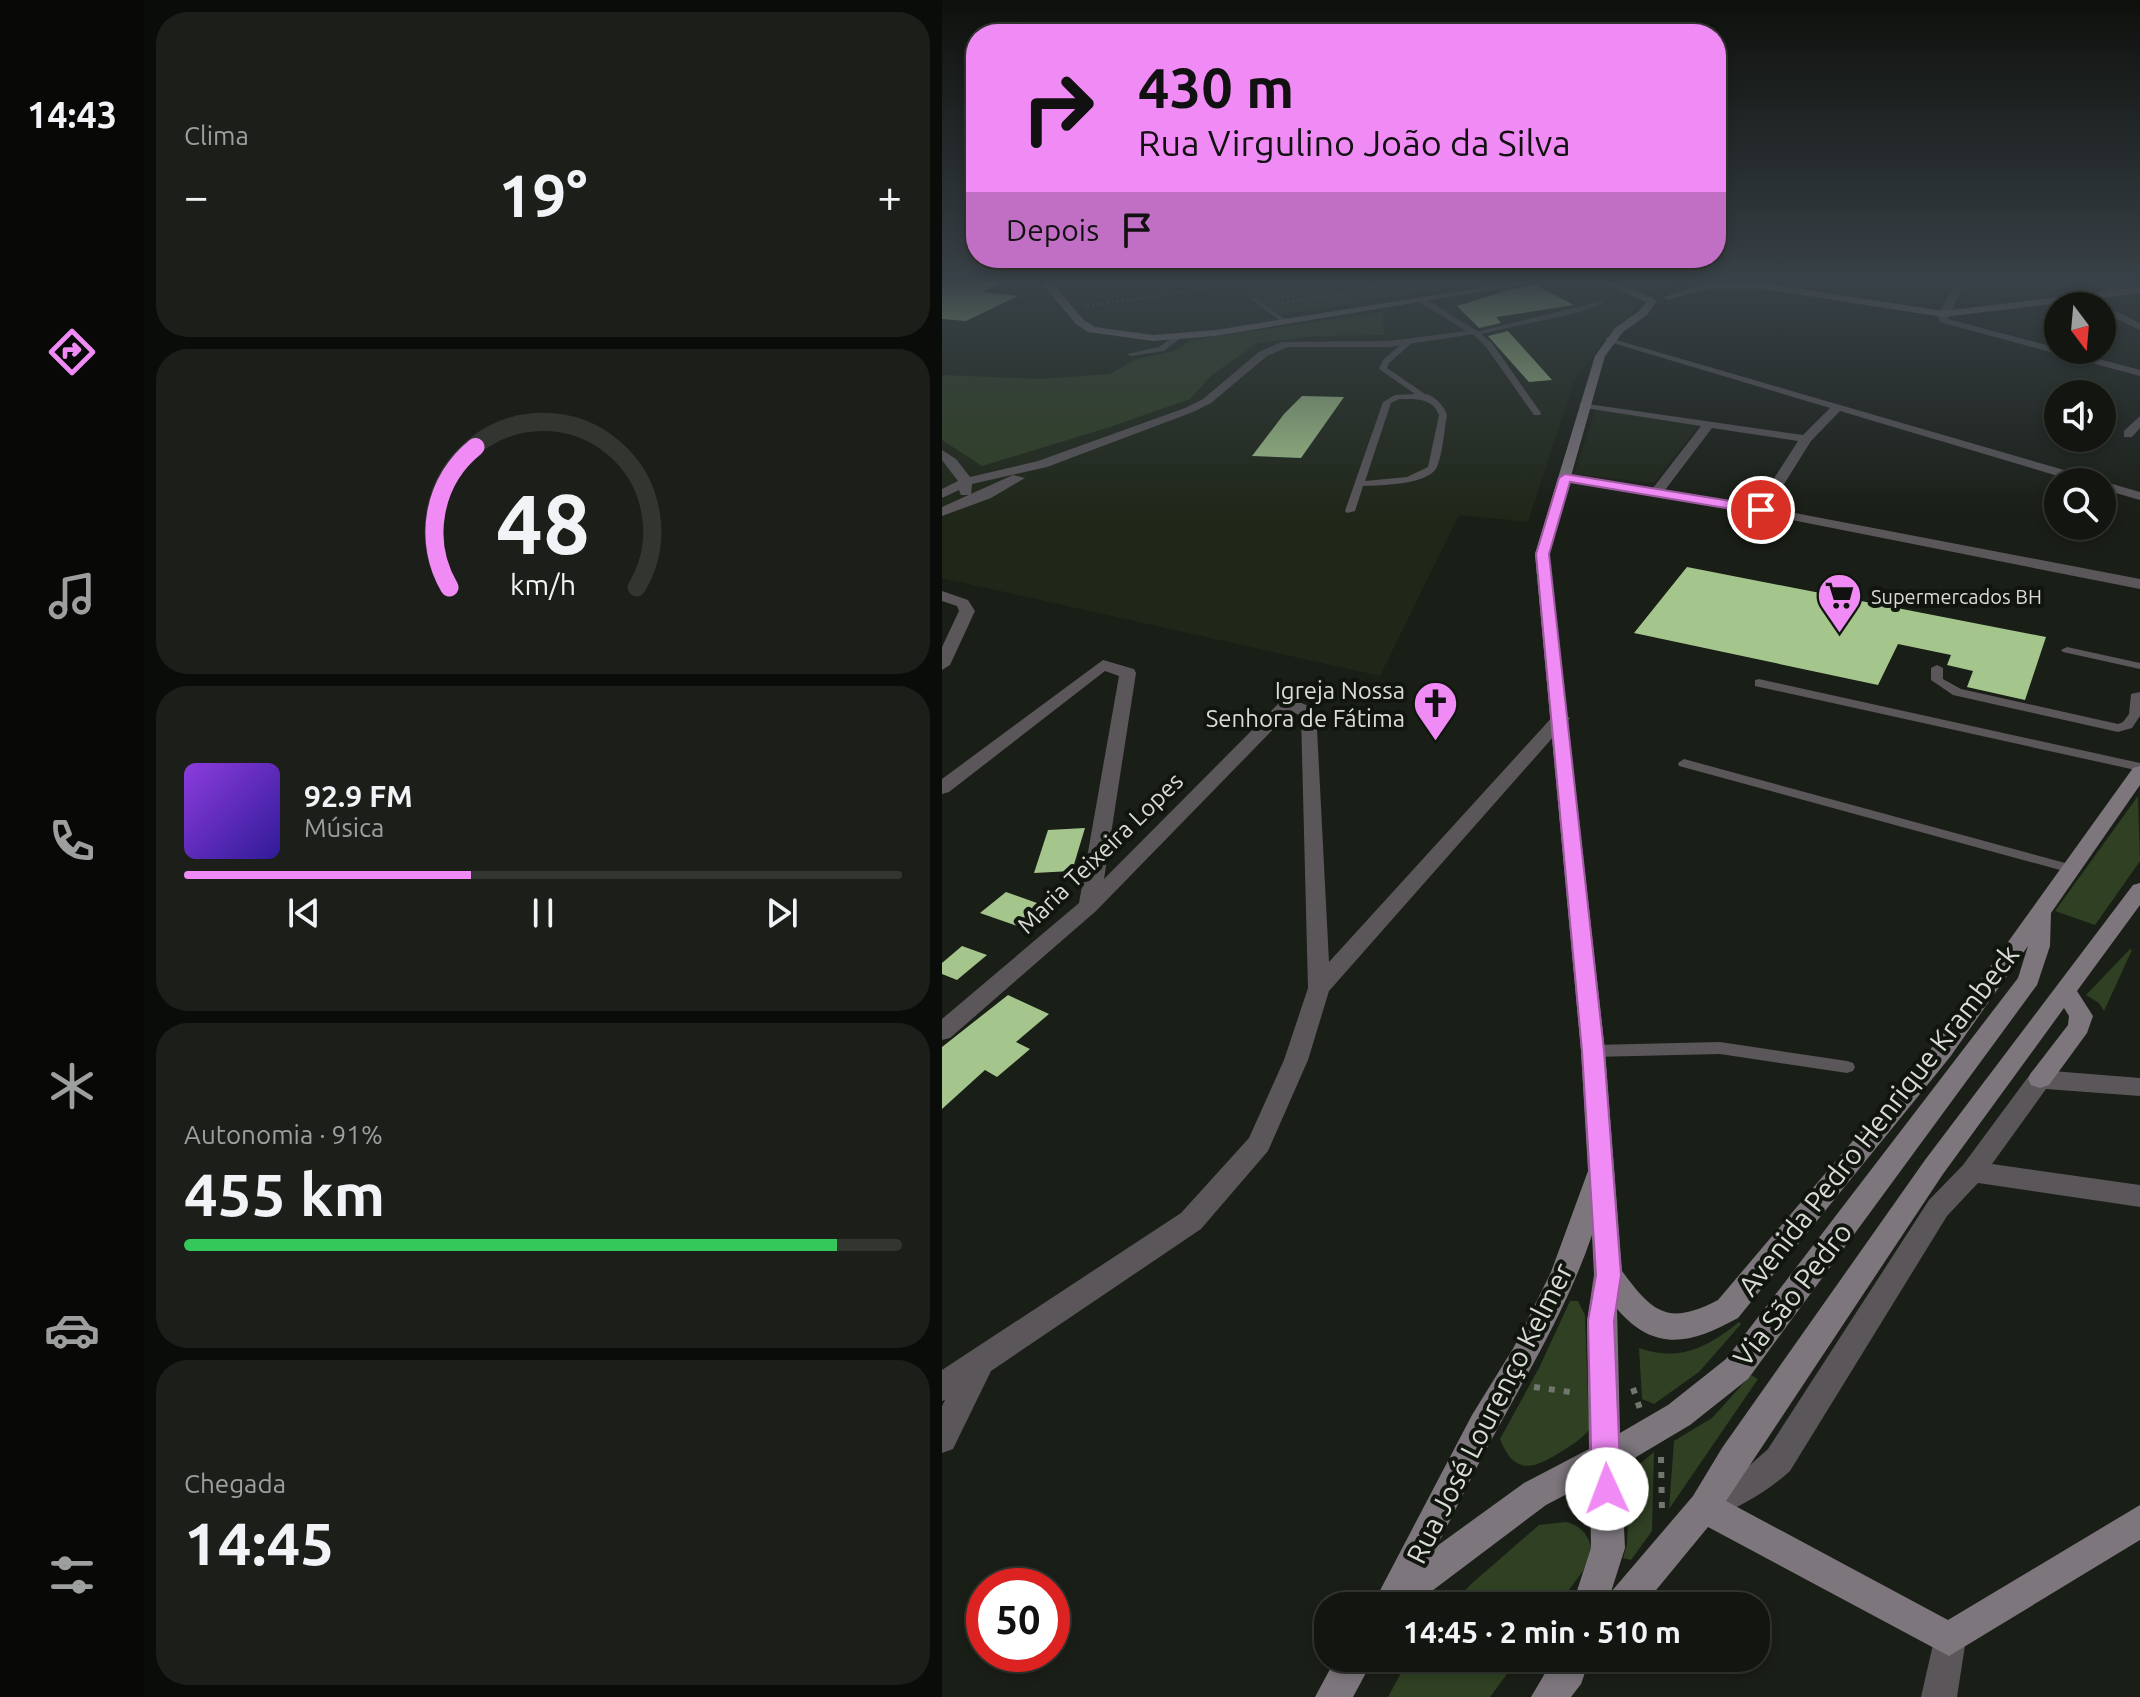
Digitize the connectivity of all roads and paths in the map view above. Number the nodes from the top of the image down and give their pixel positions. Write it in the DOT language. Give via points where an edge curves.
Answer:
graph roads {
  1 [pos="1256,361"];
  2 [pos="1387,361"];
  3 [pos="1500,361"];
  4 [pos="1598,361"];
  5 [pos="1683,361"];
  6 [pos="2095,361"];
  7 [pos="2140,373"];
  8 [pos="1428,396"];
  9 [pos="1585,405"];
  10 [pos="1836,408"];
  11 [pos="1537,413"];
  12 [pos="2140,420"];
  13 [pos="1710,423"];
  14 [pos="2128,434"];
  15 [pos="1806,439"];
  16 [pos="942,454"];
  17 [pos="1042,464"];
  18 [pos="2044,468"];
  19 [pos="1565,478"];
  20 [pos="966,482"];
  21 [pos="1359,484"];
  22 [pos="2116,489"];
  23 [pos="1657,492"];
  24 [pos="942,494"];
  25 [pos="2140,496"];
  26 [pos="948,509"];
  27 [pos="1761,510"];
  28 [pos="1350,511"];
  29 [pos="2140,584"];
  30 [pos="942,596"];
  31 [pos="2067,650"];
  32 [pos="942,665"];
  33 [pos="2140,666"];
  34 [pos="1937,668"];
  35 [pos="1759,683"];
  36 [pos="2140,696"];
  37 [pos="1561,718"];
  38 [pos="1684,763"];
  39 [pos="2140,769"];
  40 [pos="942,788"];
  41 [pos="2071,869"];
  42 [pos="2140,890"];
  43 [pos="1089,906"];
  44 [pos="2041,914"];
  45 [pos="1319,988"];
  46 [pos="2065,991"];
  47 [pos="942,1032"];
  48 [pos="1593,1051"];
  49 [pos="1847,1067"];
  50 [pos="2040,1079"];
  51 [pos="2140,1087"];
  52 [pos="1599,1171"];
  53 [pos="1972,1172"];
  54 [pos="2140,1196"];
  55 [pos="1608,1275"];
  56 [pos="982,1359"];
  57 [pos="1509,1381"];
  58 [pos="942,1387"];
  59 [pos="1604,1396"];
  60 [pos="942,1438"];
  61 [pos="1606,1460"];
  62 [pos="1704,1507"];
  63 [pos="2140,1521"];
  64 [pos="1396,1592"];
  65 [pos="1405,1592"];
  66 [pos="1594,1592"];
  67 [pos="1633,1592"];
  68 [pos="1949,1639"];
  69 [pos="1348,1672"];
  70 [pos="1333,1697"];
  71 [pos="1939,1697"];
  1 -- 17 [label="street" via="1198,406"];
  2 -- 8 [label="lane" via="1383,369 1389,375"];
  3 -- 11 [label="lane"];
  4 -- 9 [label="main road, Rua José Lourenço Kelmer"];
  5 -- 10 [label="street"];
  6 -- 7 [label="street"];
  8 -- 21 [label="lane" via="1387,402"];
  8 -- 21 [label="lane" via="1443,415 1432,468 1413,478"];
  9 -- 13 [label="street"];
  9 -- 19 [label="main road, Rua José Lourenço Kelmer"];
  10 -- 15 [label="street"];
  10 -- 18 [label="street"];
  12 -- 14 [label="street"];
  13 -- 15 [label="street"];
  13 -- 23 [label="street"];
  15 -- 27 [label="street"];
  16 -- 20 [label="street"];
  17 -- 20 [label="street"];
  17 -- 26 [label="street" via="1002,488"];
  19 -- 23 [label="street"];
  19 -- 37 [label="main road, Rua José Lourenço Kelmer" via="1542,554"];
  20 -- 24 [label="street"];
  20 -- 26 [label="street" via="968,489"];
  21 -- 28 [label="lane"];
  22 -- 25 [label="street"];
  23 -- 27 [label="street"];
  27 -- 29 [label="street"];
  30 -- 32 [label="street" via="963,603 967,611"];
  31 -- 33 [label="lane"];
  34 -- 36 [label="lane" via="1937,680 1957,692 2118,728 2128,725 2135,714 2135,697"];
  35 -- 39 [label="lane"];
  37 -- 45 [label="street"];
  37 -- 48 [label="main road, Rua José Lourenço Kelmer"];
  38 -- 41 [label="lane"];
  39 -- 41 [label="main road, Avenida Pedro Henrique Krambeck"];
  40 -- 43 [label="street" via="1103,665 1128,673"];
  41 -- 44 [label="main road, Avenida Pedro Henrique Krambeck"];
  42 -- 46 [label="main road, Via São Pedro"];
  43 -- 45 [label="street, Maria Teixeira Lopes" via="1288,704 1310,713"];
  43 -- 47 [label="street, Maria Teixeira Lopes"];
  44 -- 55 [label="main road, Avenida Pedro Henrique Krambeck" via="1942,1051 1728,1309 1683,1329 1663,1328 1631,1307"];
  44 -- 61 [label="main road, Via São Pedro" via="2029,980 1737,1369 1679,1415"];
  45 -- 56 [label="street" via="1296,1060 1259,1144 1191,1221"];
  46 -- 50 [label="main road" via="2081,1016 2079,1027"];
  46 -- 62 [label="main road, Via São Pedro" via="1934,1167"];
  48 -- 49 [label="lane" via="1720,1048"];
  48 -- 52 [label="main road, Rua José Lourenço Kelmer"];
  50 -- 51 [label="street"];
  50 -- 53 [label="street"];
  52 -- 55 [label="main road, Rua José Lourenço Kelmer"];
  52 -- 57 [label="main road, Rua José Lourenço Kelmer" via="1565,1273"];
  53 -- 54 [label="street"];
  53 -- 62 [label="street" via="1938,1208 1779,1460"];
  55 -- 59 [label="main road, Rua José Lourenço Kelmer" via="1601,1321"];
  56 -- 58 [label="street"];
  56 -- 60 [label="street"];
  57 -- 59 [label="path"];
  57 -- 64 [label="main road, Rua José Lourenço Kelmer"];
  59 -- 61 [label="main road, Rua José Lourenço Kelmer"];
  61 -- 65 [label="main road, Via São Pedro" via="1535,1494"];
  61 -- 66 [label="main road, Rua José Lourenço Kelmer" via="1608,1548"];
  62 -- 67 [label="main road"];
  62 -- 68 [label="main road"];
  63 -- 68 [label="main road"];
  68 -- 71 [label="street"];
  69 -- 70 [label="main road"];
}
